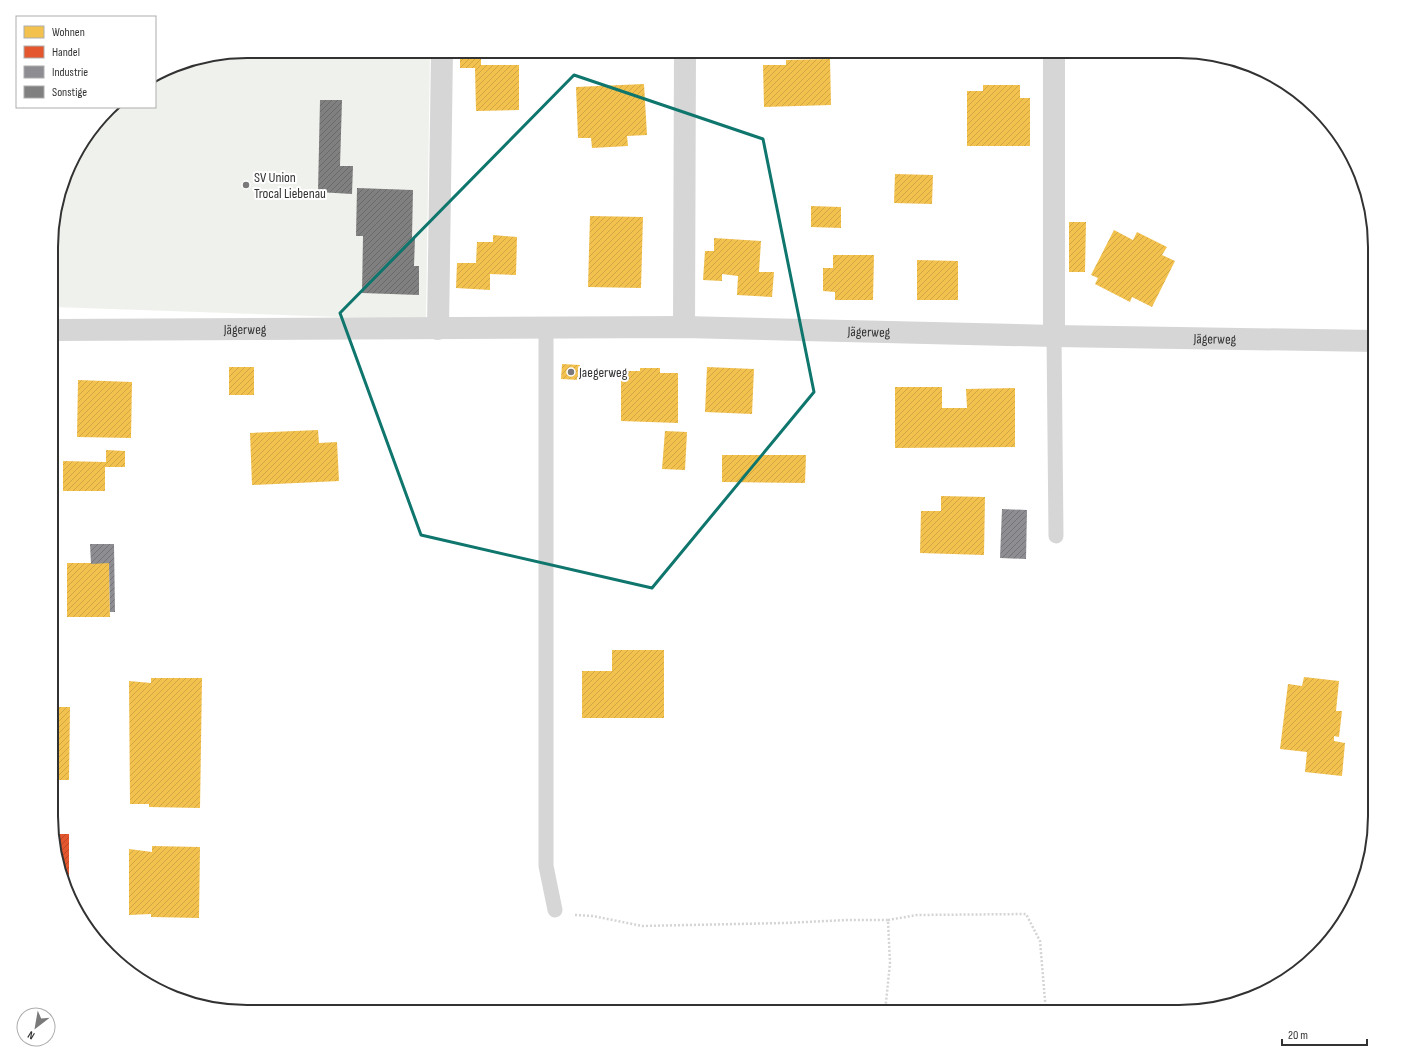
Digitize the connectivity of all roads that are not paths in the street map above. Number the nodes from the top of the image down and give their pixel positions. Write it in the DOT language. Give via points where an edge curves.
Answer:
graph roads {
  1 [pos="442,58"];
  2 [pos="685,58"];
  3 [pos="1054,58"];
  4 [pos="684,327"];
  5 [pos="438,328"];
  6 [pos="546,328"];
  7 [pos="58,330"];
  8 [pos="1054,336"];
  9 [pos="1368,341"];
  10 [pos="1056,536"];
  11 [pos="555,910"];
  1 -- 5 [label="street"];
  2 -- 4 [label="street"];
  3 -- 8 [label="street"];
  4 -- 6 [label="street, Jägerweg"];
  4 -- 8 [label="street, Jägerweg"];
  5 -- 6 [label="street, Jägerweg"];
  5 -- 7 [label="street, Jägerweg"];
  6 -- 11 [label="lane" via="546,866"];
  8 -- 9 [label="street, Jägerweg"];
  8 -- 10 [label="lane"];
}
